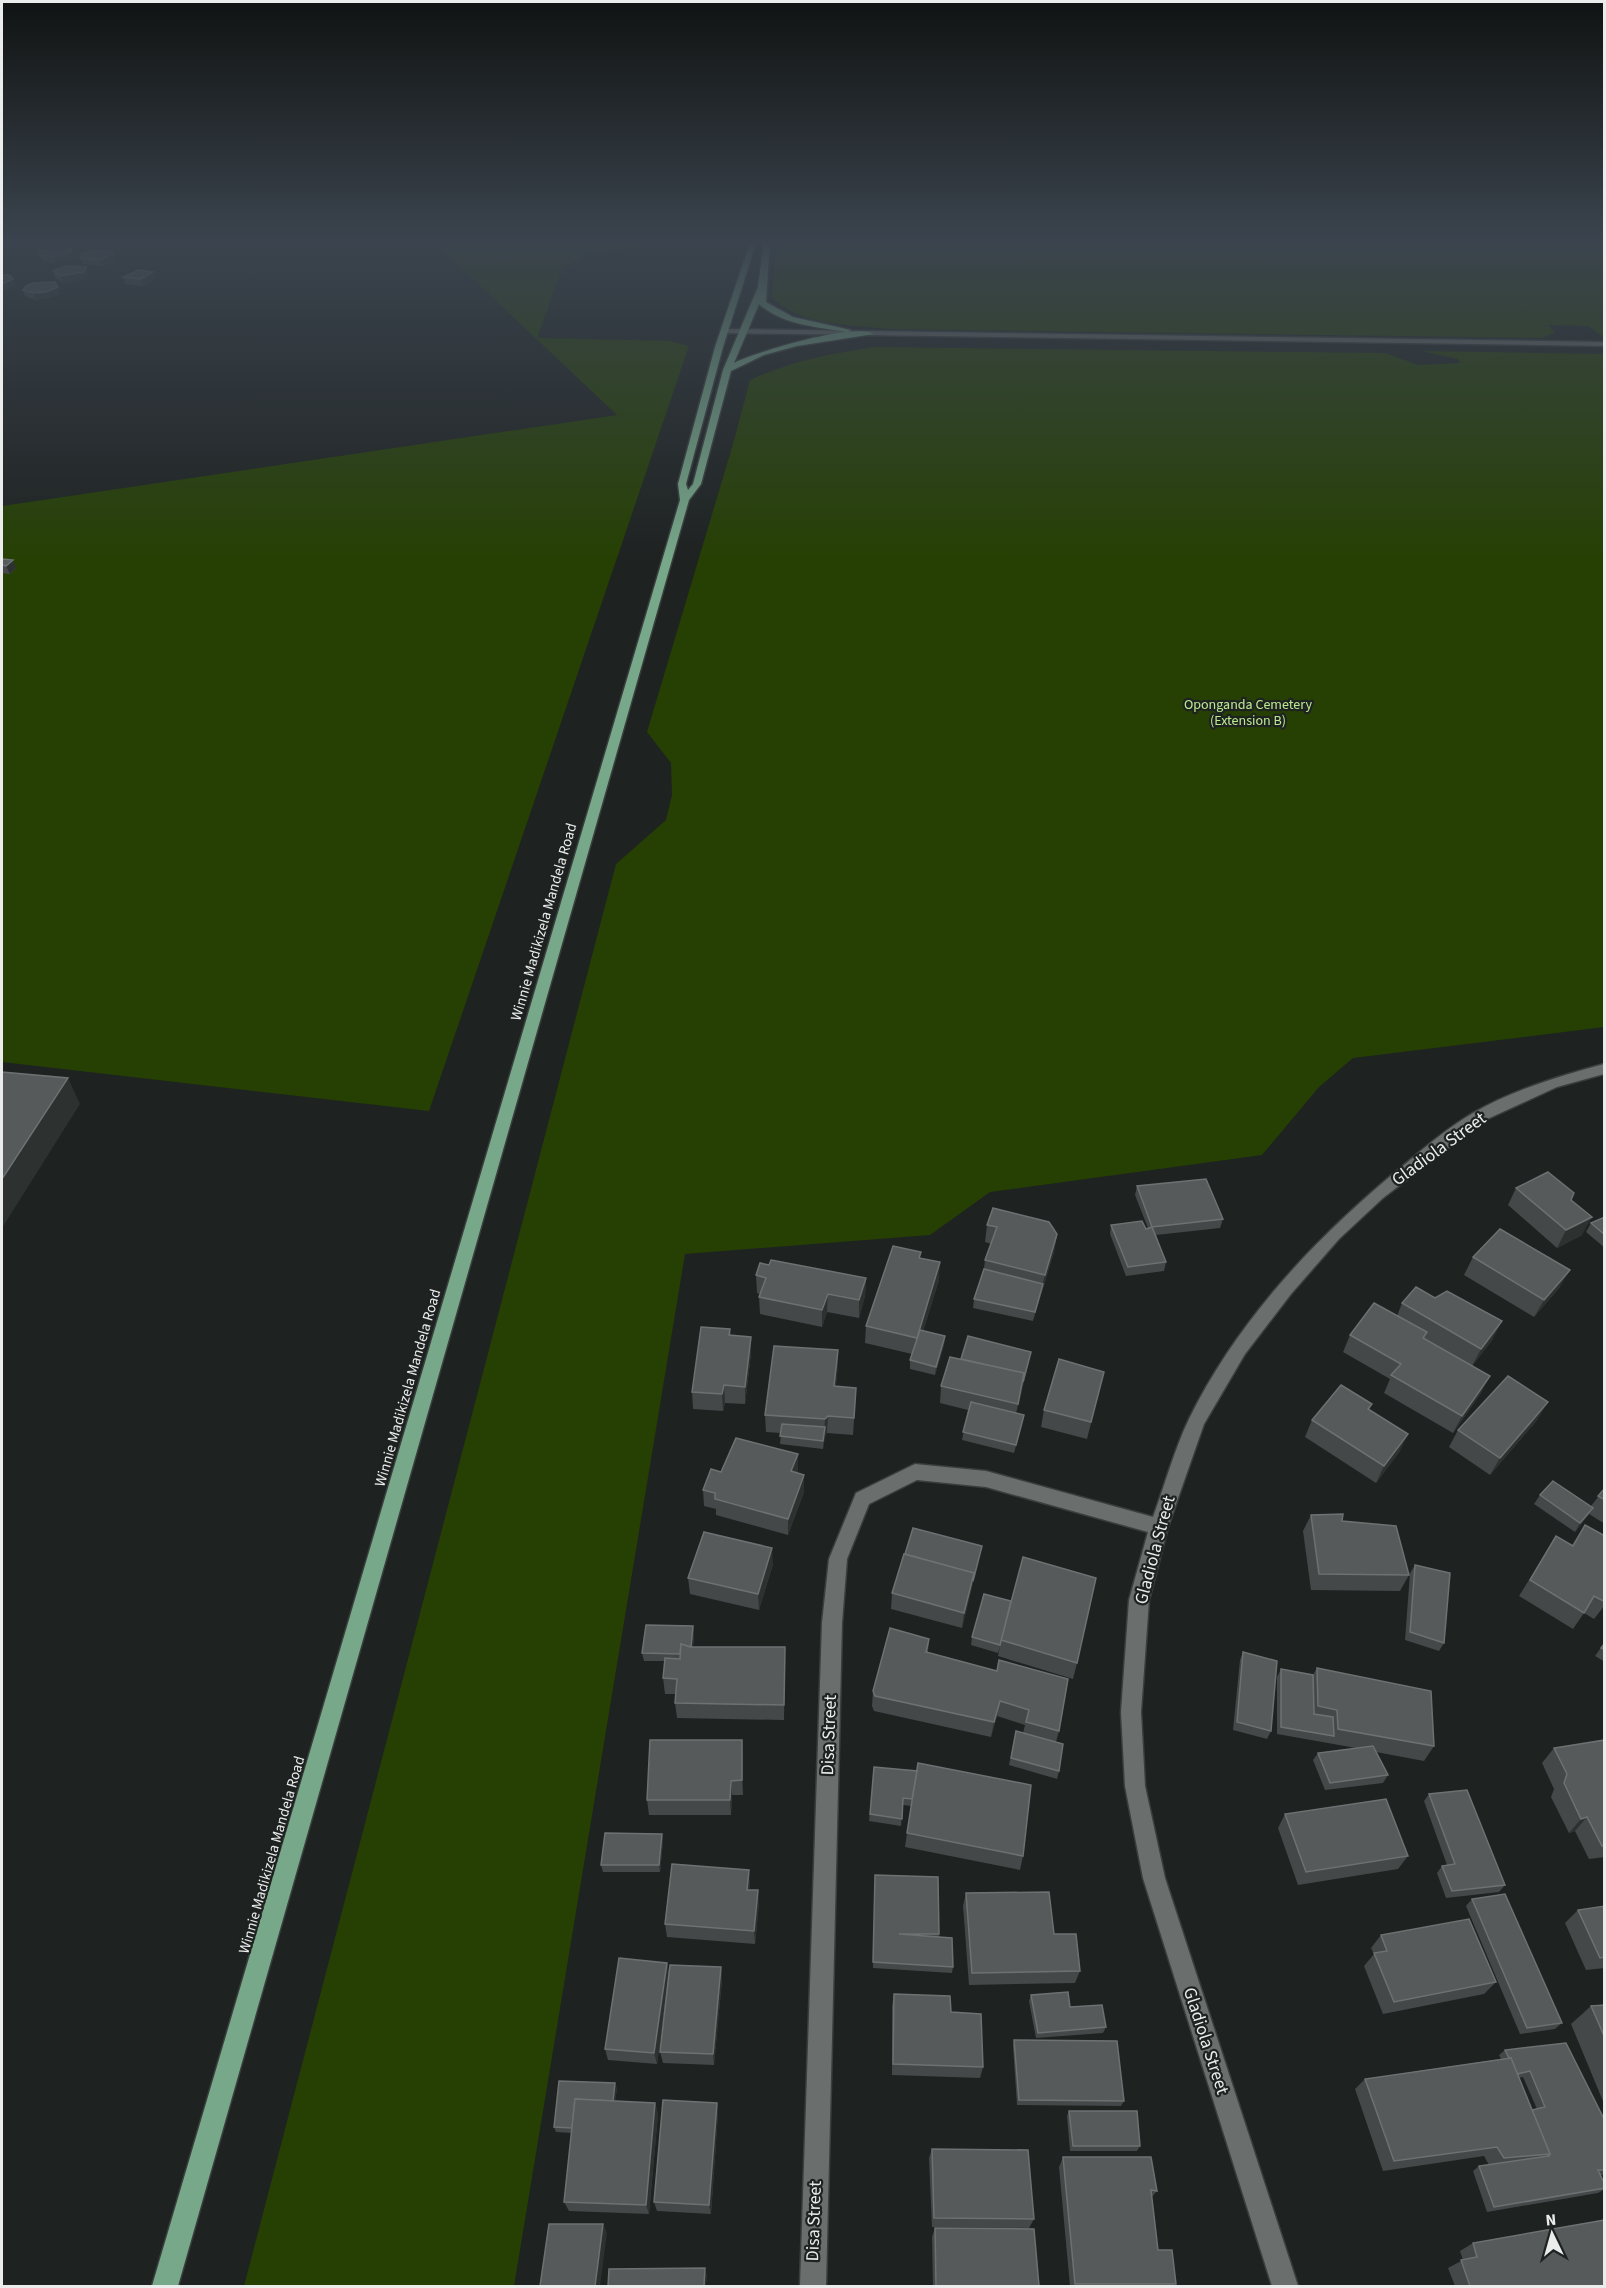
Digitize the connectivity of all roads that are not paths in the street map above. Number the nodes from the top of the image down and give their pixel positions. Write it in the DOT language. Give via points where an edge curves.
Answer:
graph roads {
  1 [pos="720,347"];
  2 [pos="736,347"];
  3 [pos="779,347"];
  4 [pos="727,370"];
  5 [pos="685,500"];
  6 [pos="1605,1069"];
  7 [pos="1158,1527"];
  8 [pos="165,2286"];
  9 [pos="813,2286"];
  10 [pos="1285,2286"];
  1 -- 5 [label="main road, Winnie Madikizela Mandela Road" via="682,484"];
  2 -- 4 [label="main road, Winnie Madikizela Mandela Road"];
  3 -- 4 [label="main road"];
  4 -- 5 [label="main road, Winnie Madikizela Mandela Road" via="697,484"];
  5 -- 8 [label="main road, Winnie Madikizela Mandela Road"];
  6 -- 7 [label="street, Gladiola Street" via="1552,1083 1478,1117 1422,1158 1333,1235 1239,1349 1196,1422"];
  7 -- 9 [label="street, Disa Street" via="986,1479 915,1472 862,1499 838,1559 832,1623"];
  7 -- 10 [label="street, Gladiola Street" via="1139,1600 1131,1712 1135,1786 1154,1878"];
}
